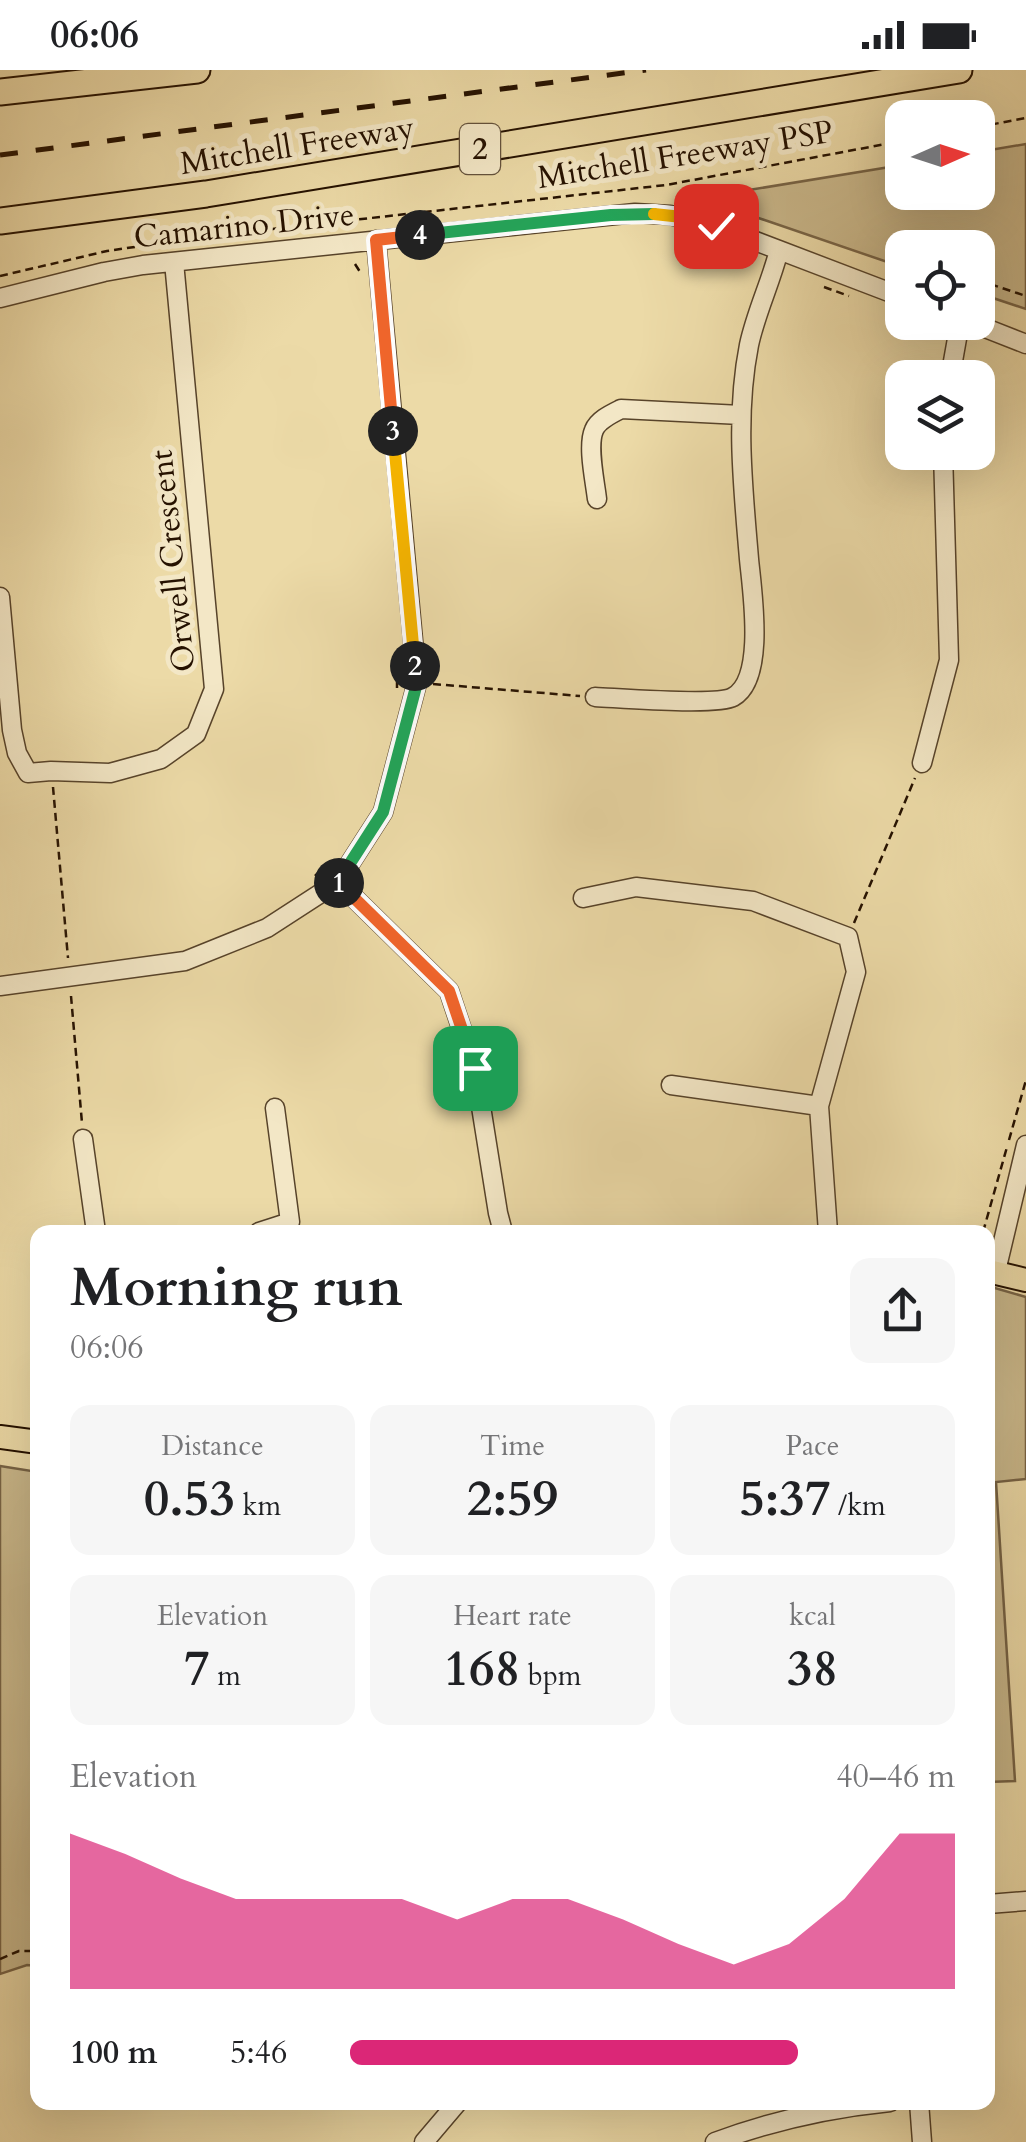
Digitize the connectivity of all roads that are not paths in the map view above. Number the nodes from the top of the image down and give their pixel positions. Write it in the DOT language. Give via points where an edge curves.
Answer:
graph roads {
  1 [pos="198,70"];
  2 [pos="959,70"];
  3 [pos="0,92"];
  4 [pos="0,221"];
  5 [pos="376,240"];
  6 [pos="779,250"];
  7 [pos="174,262"];
  8 [pos="885,291"];
  9 [pos="0,298"];
  10 [pos="995,333"];
  11 [pos="1026,344"];
  12 [pos="741,415"];
  13 [pos="944,470"];
  14 [pos="597,499"];
  15 [pos="0,597"];
  16 [pos="595,697"];
  17 [pos="922,763"];
  18 [pos="338,882"];
  19 [pos="583,898"];
  20 [pos="0,986"];
  21 [pos="671,1085"];
  22 [pos="819,1106"];
  23 [pos="275,1108"];
  24 [pos="83,1139"];
  25 [pos="1026,1146"];
  26 [pos="95,1225"];
  27 [pos="281,1225"];
  28 [pos="502,1225"];
  29 [pos="828,1225"];
  30 [pos="995,1260"];
  31 [pos="995,1272"];
  32 [pos="1026,1280"];
  33 [pos="0,1437"];
  34 [pos="30,1441"];
  35 [pos="1026,1901"];
  36 [pos="995,1903"];
  37 [pos="451,2110"];
  38 [pos="830,2110"];
  39 [pos="920,2110"];
  40 [pos="424,2142"];
  41 [pos="715,2142"];
  42 [pos="922,2142"];
  1 -- 3 [label="highway"];
  2 -- 4 [label="highway, Mitchell Freeway / 2" via="206,194"];
  5 -- 6 [label="street, Camarino Drive" via="647,213 705,222"];
  5 -- 7 [label="street, Camarino Drive"];
  5 -- 18 [label="street" via="417,683 383,812"];
  6 -- 8 [label="street, Camarino Drive"];
  6 -- 12 [label="street" via="749,346"];
  7 -- 9 [label="street, Camarino Drive"];
  7 -- 15 [label="street, Orwell Crescent" via="214,689 196,734 161,758 110,773 28,773 12,730"];
  10 -- 11 [label="street"];
  12 -- 14 [label="street" via="620,409 606,417 594,429"];
  12 -- 16 [label="street" via="756,641 745,686 731,699"];
  13 -- 17 [label="street" via="949,660"];
  18 -- 20 [label="street" via="267,928 185,961"];
  18 -- 28 [label="street" via="449,991 475,1068"];
  19 -- 22 [label="street" via="636,888 753,902 848,936 856,972"];
  21 -- 22 [label="street"];
  22 -- 29 [label="street"];
  23 -- 27 [label="street" via="290,1222"];
  24 -- 26 [label="street"];
  25 -- 30 [label="street"];
  31 -- 32 [label="main road"];
  33 -- 34 [label="main road"];
  35 -- 36 [label="street"];
  37 -- 40 [label="street"];
  38 -- 41 [label="street"];
  39 -- 42 [label="street"];
}
